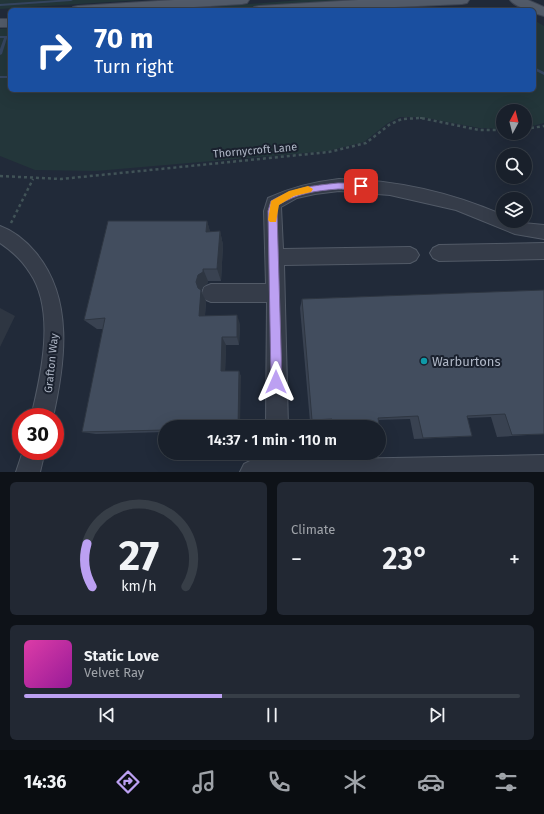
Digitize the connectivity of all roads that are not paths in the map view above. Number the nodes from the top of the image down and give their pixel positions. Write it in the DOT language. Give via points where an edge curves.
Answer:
graph roads {
  1 [pos="242,0"];
  2 [pos="462,0"];
  3 [pos="517,0"];
  4 [pos="111,8"];
  5 [pos="293,8"];
  6 [pos="535,8"];
  7 [pos="544,232"];
  8 [pos="3,234"];
  9 [pos="544,251"];
  10 [pos="439,253"];
  11 [pos="410,255"];
  12 [pos="274,257"];
  13 [pos="211,293"];
  14 [pos="276,293"];
  15 [pos="45,408"];
  16 [pos="277,420"];
  17 [pos="31,460"];
  18 [pos="277,460"];
  19 [pos="544,467"];
  20 [pos="28,472"];
  21 [pos="252,472"];
  22 [pos="277,472"];
  1 -- 4 [label="main road"];
  2 -- 5 [label="main road"];
  3 -- 6 [label="main road"];
  7 -- 12 [label="street" via="512,227 458,204 403,190 338,186 304,190 274,203"];
  8 -- 15 [label="street, Grafton Way" via="22,247 36,265 51,298 55,339 51,385"];
  9 -- 10 [label="street"];
  11 -- 12 [label="street"];
  12 -- 14 [label="street"];
  13 -- 14 [label="street"];
  14 -- 16 [label="street"];
  17 -- 20 [label="street"];
  18 -- 22 [label="street"];
  19 -- 22 [label="street"];
  21 -- 22 [label="street"];
}
